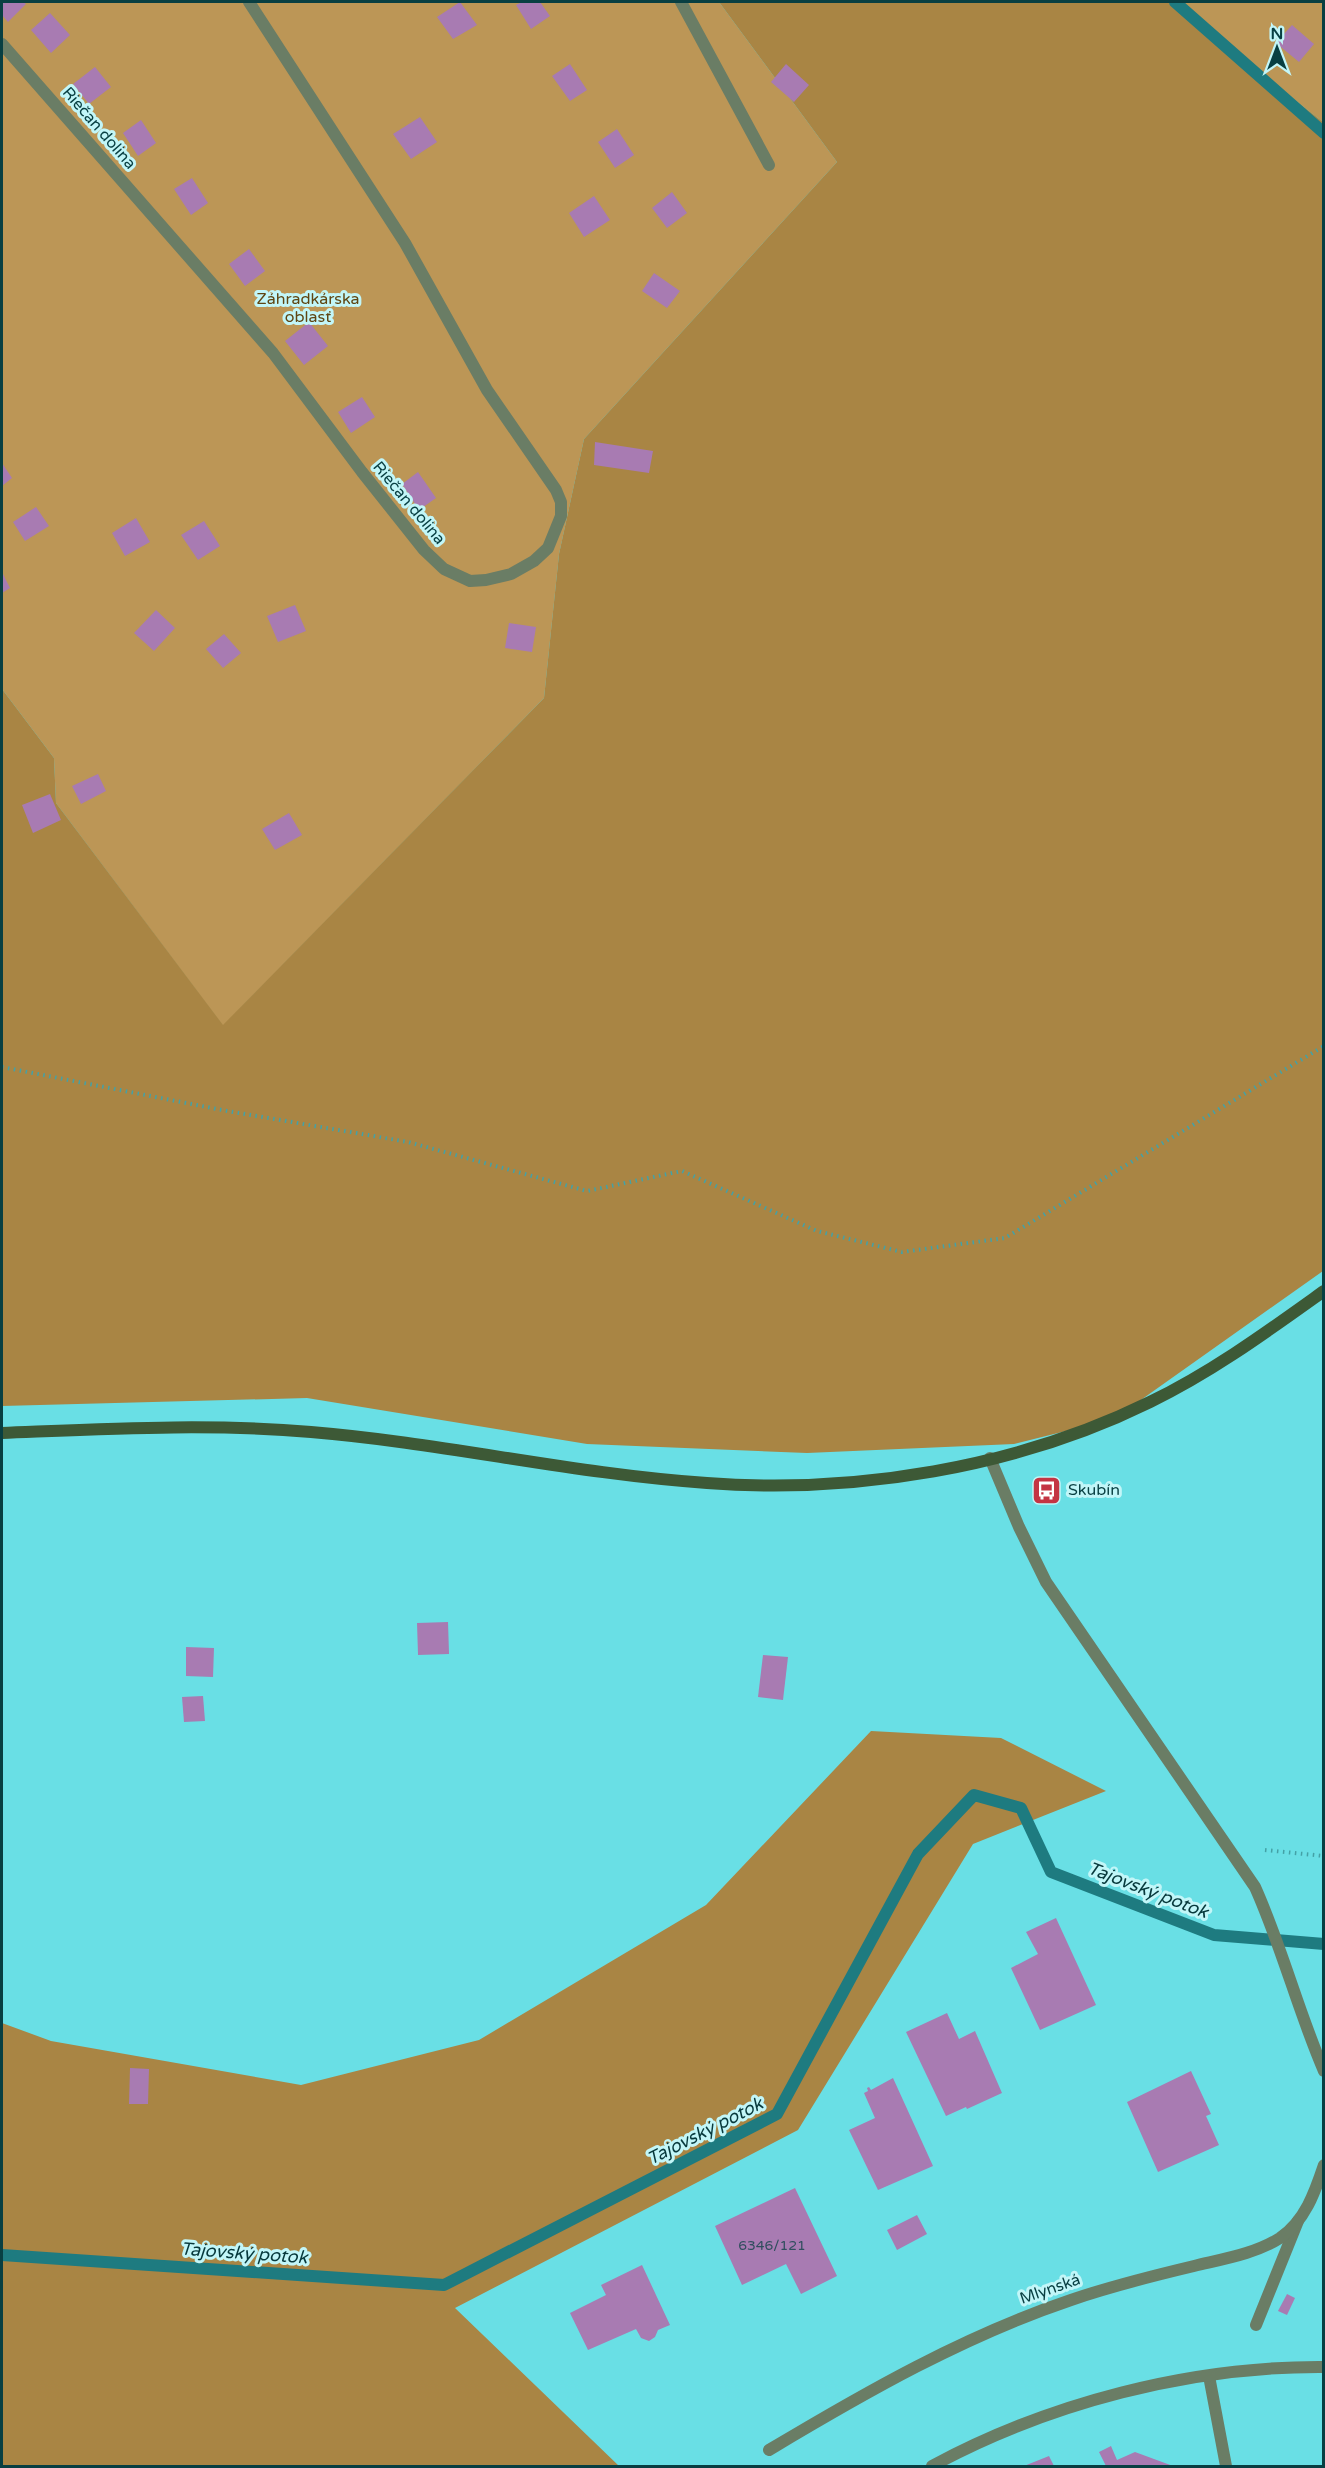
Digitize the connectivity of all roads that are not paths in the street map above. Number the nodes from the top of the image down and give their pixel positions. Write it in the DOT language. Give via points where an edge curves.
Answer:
graph roads {
  1 [pos="249,2"];
  2 [pos="681,2"];
  3 [pos="2,45"];
  4 [pos="769,165"];
  5 [pos="1323,1291"];
  6 [pos="2,1433"];
  7 [pos="990,1458"];
  8 [pos="1323,2071"];
  9 [pos="1323,2165"];
  10 [pos="1298,2221"];
  11 [pos="1256,2325"];
  12 [pos="1323,2367"];
  13 [pos="1209,2376"];
  14 [pos="769,2450"];
  15 [pos="932,2466"];
  16 [pos="1226,2466"];
  1 -- 3 [label="street, Riečan dolina" via="405,243 487,390 556,490 561,516 548,548 511,574 470,581 444,569 424,550 273,353"];
  2 -- 4 [label="street"];
  5 -- 7 [label="main road" via="1245,1348 1150,1402 1067,1437"];
  6 -- 7 [label="main road" via="194,1427 310,1432 709,1483 819,1484 910,1475"];
  7 -- 8 [label="street" via="1046,1582 1255,1887"];
  9 -- 10 [label="street, Mlynská" via="1315,2192"];
  10 -- 11 [label="street"];
  10 -- 14 [label="street, Mlynská" via="1281,2237 1254,2251 1108,2287 1016,2318 916,2366"];
  12 -- 13 [label="street" via="1258,2369"];
  13 -- 15 [label="street" via="1068,2408 1011,2429"];
  13 -- 16 [label="street"];
}
